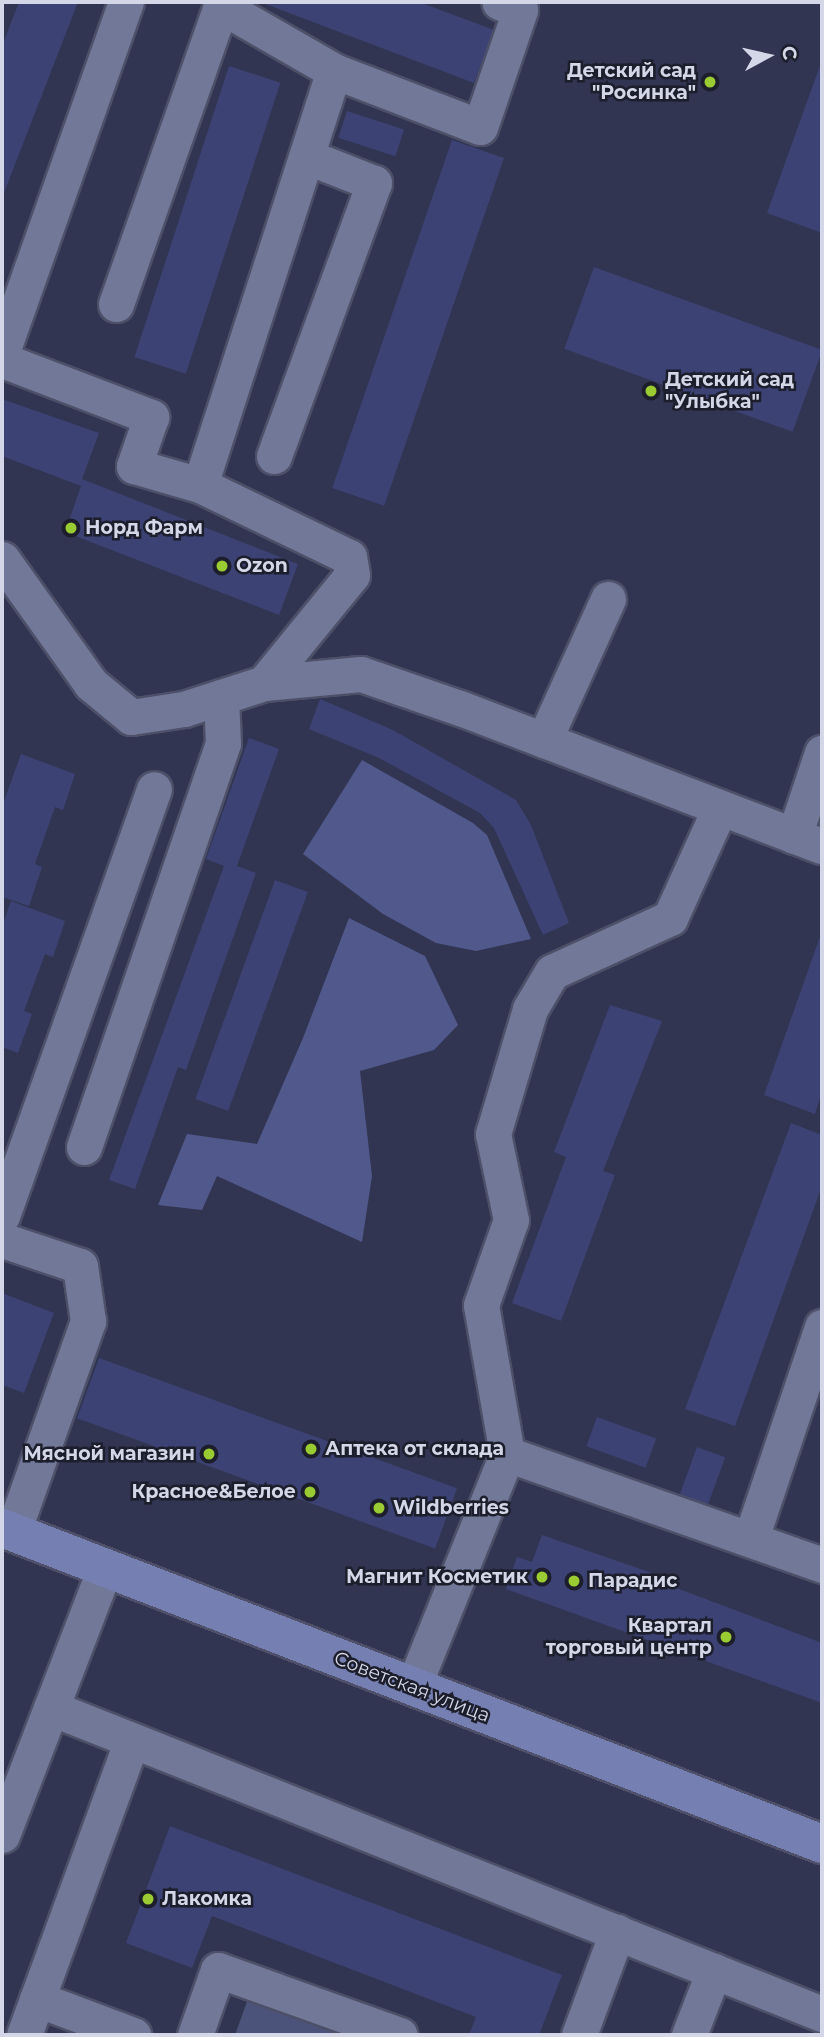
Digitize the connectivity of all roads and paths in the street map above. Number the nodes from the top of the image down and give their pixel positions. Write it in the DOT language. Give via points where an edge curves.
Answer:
graph roads {
  1 [pos="126,2"];
  2 [pos="499,2"];
  3 [pos="334,71"];
  4 [pos="308,157"];
  5 [pos="116,304"];
  6 [pos="2,352"];
  7 [pos="2,360"];
  8 [pos="274,456"];
  9 [pos="200,485"];
  10 [pos="2,559"];
  11 [pos="608,599"];
  12 [pos="264,683"];
  13 [pos="221,697"];
  14 [pos="544,740"];
  15 [pos="822,753"];
  16 [pos="154,789"];
  17 [pos="720,808"];
  18 [pos="808,841"];
  19 [pos="84,1147"];
  20 [pos="2,1216"];
  21 [pos="2,1240"];
  22 [pos="822,1327"];
  23 [pos="507,1454"];
  24 [pos="7,1530"];
  25 [pos="751,1538"];
  26 [pos="822,1565"];
  27 [pos="105,1568"];
  28 [pos="413,1687"];
  29 [pos="51,1708"];
  30 [pos="132,1740"];
  31 [pos="2,1835"];
  32 [pos="822,1844"];
  33 [pos="617,1932"];
  34 [pos="714,1971"];
  35 [pos="37,1999"];
  36 [pos="822,2014"];
  37 [pos="24,2035"];
  38 [pos="133,2035"];
  39 [pos="195,2035"];
  40 [pos="400,2035"];
  41 [pos="579,2035"];
  42 [pos="689,2035"];
  1 -- 6 [label="lane"];
  2 -- 3 [label="lane" via="520,10 480,127"];
  3 -- 4 [label="lane"];
  3 -- 5 [label="lane" via="221,6"];
  4 -- 8 [label="lane" via="374,183"];
  4 -- 9 [label="lane"];
  7 -- 9 [label="lane" via="151,417 134,466"];
  9 -- 12 [label="lane" via="349,557 352,575"];
  10 -- 13 [label="lane" via="91,684 131,716 184,709"];
  11 -- 14 [label="lane"];
  12 -- 13 [label="lane"];
  12 -- 14 [label="lane" via="362,674"];
  13 -- 19 [label="lane" via="223,743"];
  14 -- 17 [label="lane"];
  15 -- 18 [label="lane"];
  16 -- 20 [label="lane"];
  17 -- 18 [label="lane"];
  17 -- 23 [label="lane" via="670,918 552,972 530,1009 493,1134 511,1220 481,1305"];
  21 -- 24 [label="lane" via="80,1266 88,1321"];
  22 -- 25 [label="lane"];
  23 -- 25 [label="lane"];
  23 -- 28 [label="lane"];
  24 -- 27 [label="main road, Советская улица"];
  25 -- 26 [label="lane"];
  27 -- 28 [label="main road, Советская улица"];
  27 -- 29 [label="lane"];
  28 -- 32 [label="main road, Советская улица"];
  29 -- 30 [label="lane"];
  29 -- 31 [label="lane"];
  30 -- 33 [label="lane"];
  30 -- 35 [label="lane"];
  33 -- 34 [label="lane"];
  33 -- 41 [label="lane"];
  34 -- 36 [label="lane"];
  34 -- 42 [label="lane"];
  35 -- 37 [label="lane"];
  35 -- 38 [label="lane"];
  39 -- 40 [label="lane" via="218,1970"];
}
